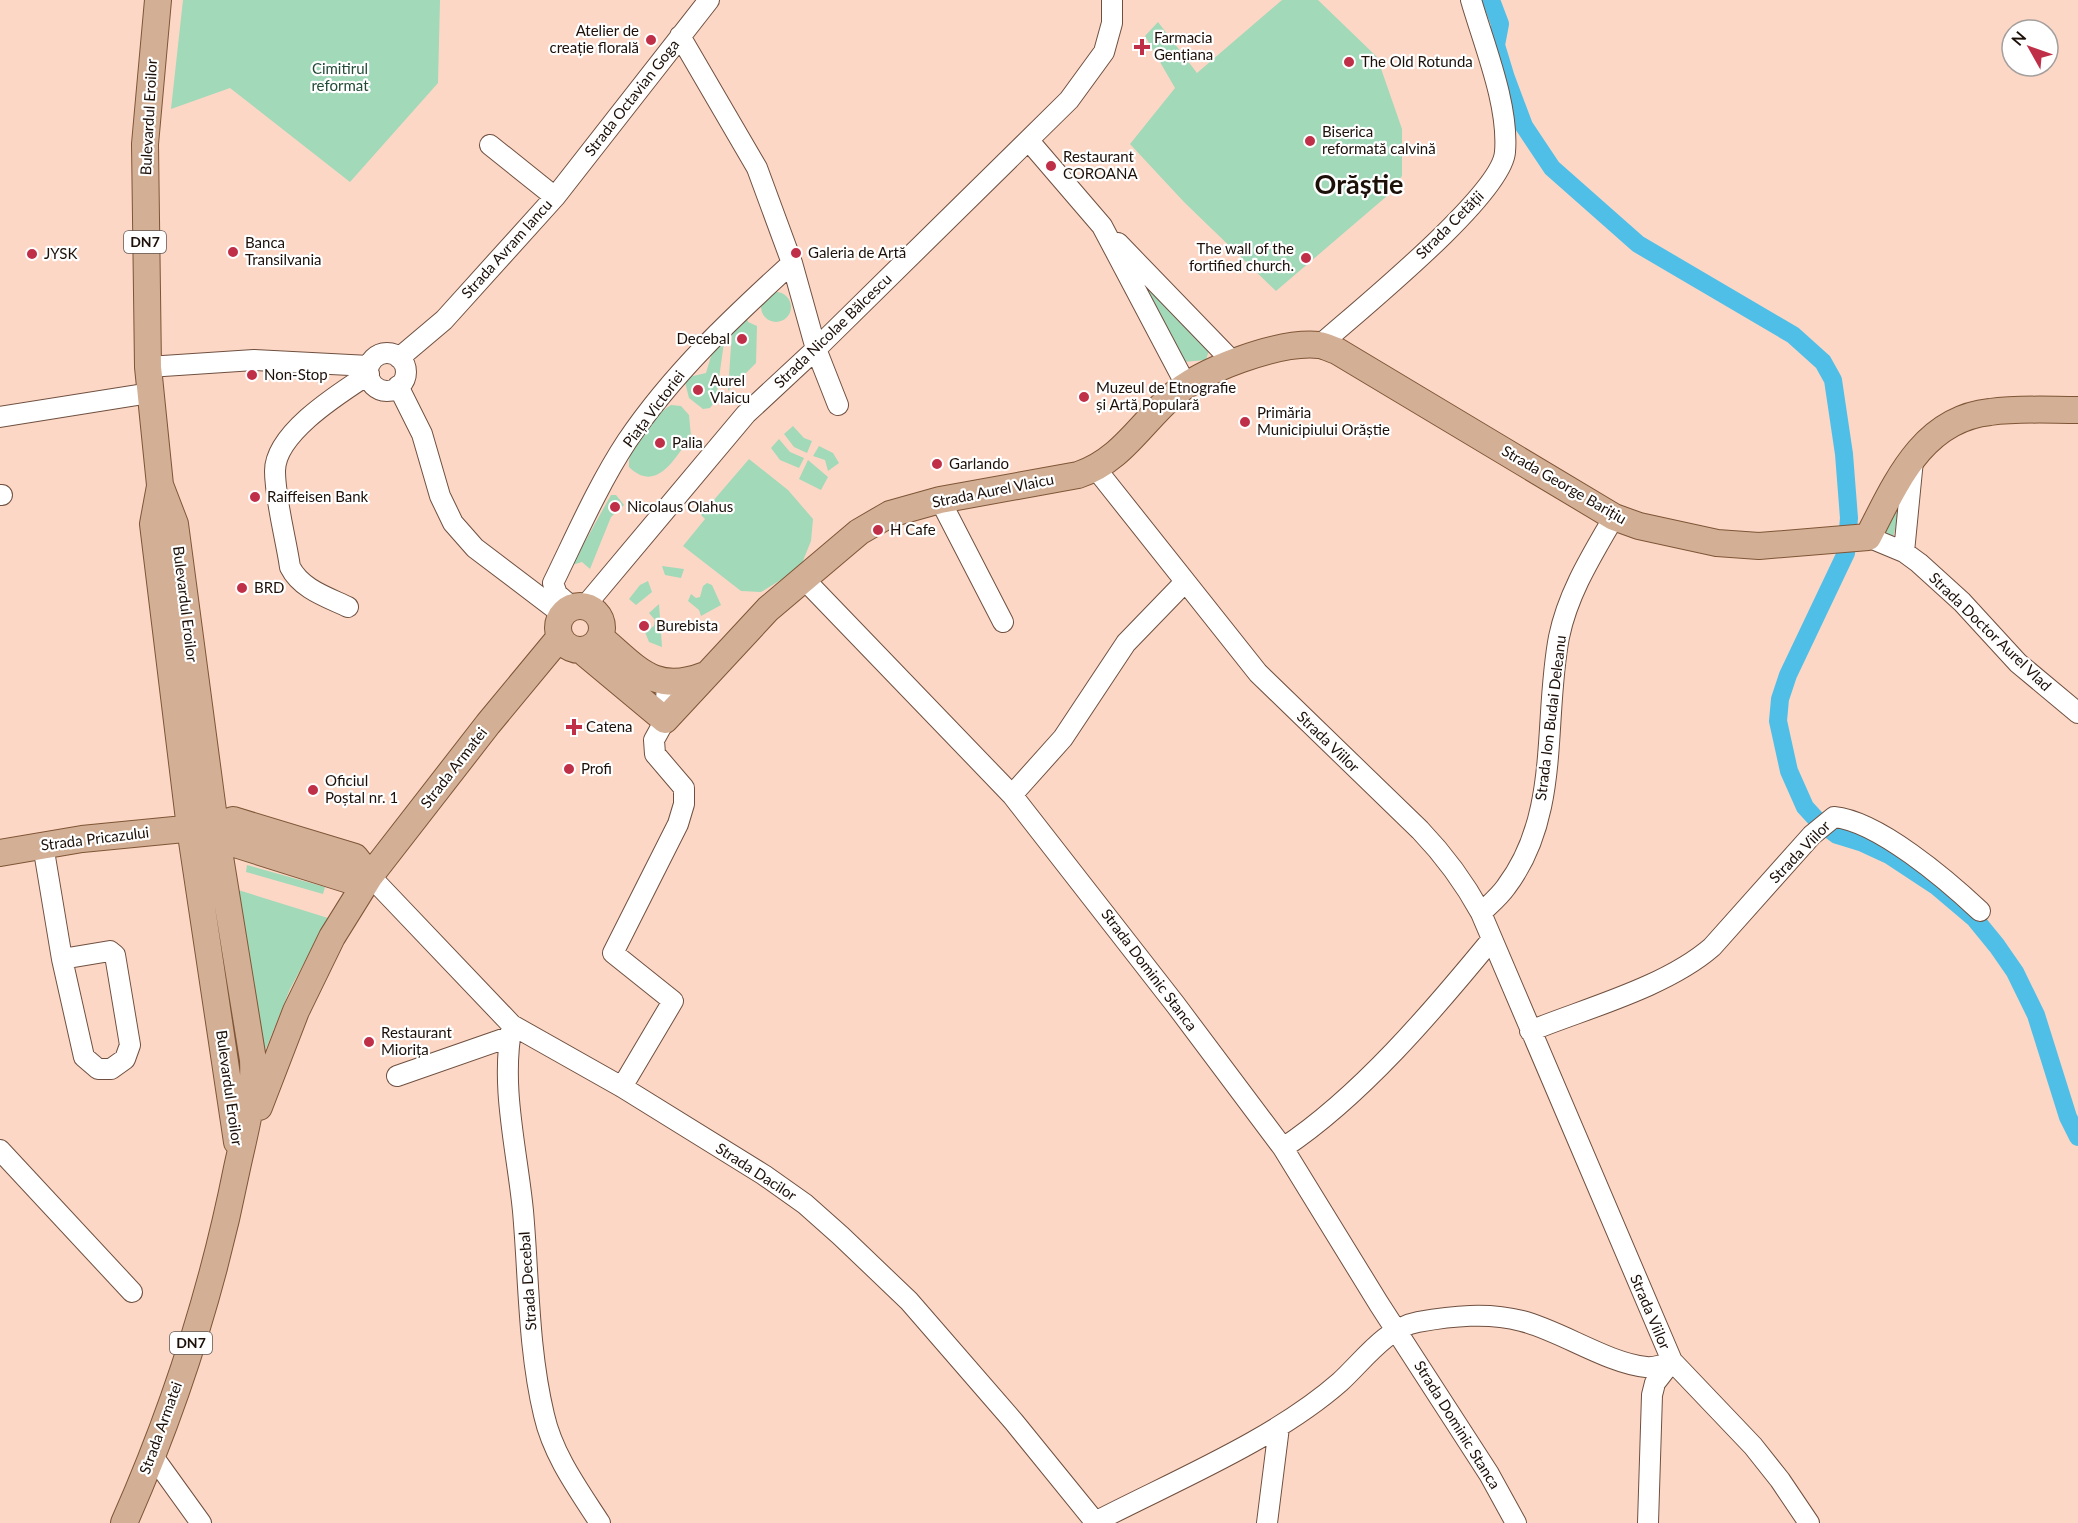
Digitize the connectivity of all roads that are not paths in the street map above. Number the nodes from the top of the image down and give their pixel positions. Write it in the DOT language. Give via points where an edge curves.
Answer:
graph roads {
  1 [pos="158,0"];
  2 [pos="709,0"];
  3 [pos="1112,0"];
  4 [pos="1471,0"];
  5 [pos="680,36"];
  6 [pos="1029,141"];
  7 [pos="490,145"];
  8 [pos="555,197"];
  9 [pos="1102,226"];
  10 [pos="792,263"];
  11 [pos="1320,345"];
  12 [pos="816,349"];
  13 [pos="399,358"];
  14 [pos="1233,362"];
  15 [pos="148,367"];
  16 [pos="369,370"];
  17 [pos="1186,385"];
  18 [pos="398,386"];
  19 [pos="150,393"];
  20 [pos="838,405"];
  21 [pos="2078,410"];
  22 [pos="0,417"];
  23 [pos="1913,458"];
  24 [pos="1096,469"];
  25 [pos="940,500"];
  26 [pos="1614,517"];
  27 [pos="1850,538"];
  28 [pos="1904,552"];
  29 [pos="803,578"];
  30 [pos="1185,582"];
  31 [pos="553,583"];
  32 [pos="532,592"];
  33 [pos="348,607"];
  34 [pos="1003,622"];
  35 [pos="576,629"];
  36 [pos="705,675"];
  37 [pos="667,683"];
  38 [pos="2078,713"];
  39 [pos="665,720"];
  40 [pos="1012,795"];
  41 [pos="202,827"];
  42 [pos="43,845"];
  43 [pos="0,853"];
  44 [pos="370,876"];
  45 [pos="1980,911"];
  46 [pos="1481,913"];
  47 [pos="1492,939"];
  48 [pos="62,959"];
  49 [pos="510,1031"];
  50 [pos="1530,1031"];
  51 [pos="397,1076"];
  52 [pos="622,1087"];
  53 [pos="1283,1148"];
  54 [pos="0,1150"];
  55 [pos="239,1158"];
  56 [pos="132,1292"];
  57 [pos="1396,1329"];
  58 [pos="1672,1361"];
  59 [pos="1278,1427"];
  60 [pos="152,1455"];
  61 [pos="1096,1522"];
  62 [pos="124,1523"];
  63 [pos="201,1523"];
  64 [pos="600,1523"];
  65 [pos="1267,1523"];
  66 [pos="1516,1523"];
  67 [pos="1648,1523"];
  68 [pos="1809,1523"];
  1 -- 15 [label="main road, Bulevardul Eroilor / DN7" via="145,144"];
  2 -- 5 [label="street, Strada Octavian Goga"];
  3 -- 6 [label="street, Strada Nicolae Bălcescu" via="1112,23 1104,52 1081,86"];
  4 -- 11 [label="street, Strada Cetății" via="1499,100 1506,135 1505,155 1494,179 1456,222"];
  5 -- 8 [label="street, Strada Octavian Goga"];
  5 -- 10 [label="street" via="757,168"];
  6 -- 9 [label="street"];
  6 -- 12 [label="street, Strada Nicolae Bălcescu"];
  7 -- 8 [label="street, Strada Avram Iancu"];
  8 -- 13 [label="street, Strada Avram Iancu" via="444,320"];
  9 -- 14 [label="street"];
  9 -- 17 [label="street"];
  10 -- 12 [label="street"];
  10 -- 31 [label="street, Piața Victoriei" via="730,319 669,385 627,442 600,488"];
  11 -- 14 [label="main road" via="1277,350"];
  11 -- 26 [label="main road, Strada George Barițiu" via="1350,358"];
  12 -- 20 [label="street"];
  12 -- 35 [label="street, Strada Nicolae Bălcescu" via="718,445"];
  13 -- 16 [label="street" via="382,354"];
  13 -- 18 [label="street" via="405,372"];
  14 -- 17 [label="main road"];
  15 -- 16 [label="street" via="254,360"];
  15 -- 19 [label="main road, Bulevardul Eroilor / DN7"];
  16 -- 18 [label="street" via="372,383 381,390"];
  16 -- 33 [label="street" via="326,401 293,435 278,454 275,471 294,575 303,584"];
  17 -- 24 [label="main road"];
  18 -- 32 [label="street" via="422,434 440,496 453,523 475,548"];
  19 -- 22 [label="street"];
  19 -- 41 [label="main road, Bulevardul Eroilor / DN7" via="160,485 153,524"];
  21 -- 23 [label="main road" via="1991,411 1970,415 1947,424"];
  23 -- 27 [label="main road"];
  23 -- 28 [label="street"];
  24 -- 25 [label="main road, Strada Aurel Vlaicu"];
  24 -- 30 [label="street, Strada Viilor"];
  25 -- 29 [label="main road, Strada Aurel Vlaicu" via="890,513 859,532"];
  25 -- 34 [label="street"];
  26 -- 27 [label="main road, Strada George Barițiu" via="1679,537 1717,543 1759,546"];
  26 -- 46 [label="street, Strada Ion Budai Deleanu" via="1574,591 1559,637 1546,778 1533,839 1506,888"];
  27 -- 28 [label="street, Strada Doctor Aurel Vlad"];
  28 -- 38 [label="street, Strada Doctor Aurel Vlad" via="1962,602 2040,684"];
  29 -- 36 [label="main road"];
  29 -- 40 [label="street, Strada Dominic Stanca"];
  30 -- 40 [label="street" via="1126,643 1062,738"];
  30 -- 46 [label="street, Strada Viilor" via="1258,674 1438,848"];
  31 -- 32 [label="street"];
  31 -- 35 [label="street"];
  32 -- 35 [label="street"];
  35 -- 37 [label="main road" via="650,678"];
  35 -- 39 [label="main road"];
  35 -- 44 [label="main road, Strada Armatei" via="538,662"];
  36 -- 37 [label="main road" via="684,683"];
  36 -- 39 [label="main road"];
  37 -- 39 [label="street"];
  39 -- 52 [label="street" via="654,740 655,754 684,788 684,804 678,824 613,953 673,1001"];
  40 -- 53 [label="street, Strada Dominic Stanca"];
  41 -- 42 [label="main road, Strada Pricazului"];
  41 -- 44 [label="main road" via="235,844 349,880"];
  41 -- 55 [label="main road, Bulevardul Eroilor / DN7" via="253,1060 254,1090"];
  42 -- 43 [label="main road, Strada Pricazului"];
  42 -- 48 [label="street"];
  44 -- 49 [label="street, Strada Dacilor"];
  44 -- 55 [label="main road, Strada Armatei" via="332,937 296,1011"];
  45 -- 50 [label="street, Strada Viilor" via="1890,841 1858,822 1834,817 1812,835 1694,962"];
  46 -- 47 [label="street, Strada Viilor"];
  47 -- 50 [label="street, Strada Viilor"];
  47 -- 53 [label="street" via="1338,1107"];
  48 -- 48 [label="street" via="84,1057 98,1069 116,1067 125,1059 130,1045 115,955 110,951"];
  49 -- 51 [label="street"];
  49 -- 52 [label="street, Strada Dacilor"];
  49 -- 64 [label="street, Strada Decebal" via="506,1073 523,1209 531,1334 544,1414 565,1469"];
  50 -- 58 [label="street, Strada Viilor"];
  52 -- 61 [label="street, Strada Dacilor" via="764,1175 841,1236 909,1301"];
  53 -- 57 [label="street, Strada Dominic Stanca"];
  54 -- 56 [label="street"];
  55 -- 60 [label="main road, Strada Armatei / DN7" via="226,1226"];
  57 -- 58 [label="street" via="1435,1319 1488,1315 1522,1321 1634,1365 1660,1366"];
  57 -- 59 [label="street" via="1326,1394"];
  57 -- 66 [label="street, Strada Dominic Stanca" via="1466,1436"];
  58 -- 67 [label="street, Strada Viilor" via="1655,1383 1652,1395"];
  58 -- 68 [label="street, Strada Viilor" via="1753,1446"];
  59 -- 61 [label="street"];
  59 -- 65 [label="street"];
  60 -- 62 [label="main road, Strada Armatei / DN7"];
  60 -- 63 [label="street"];
}
